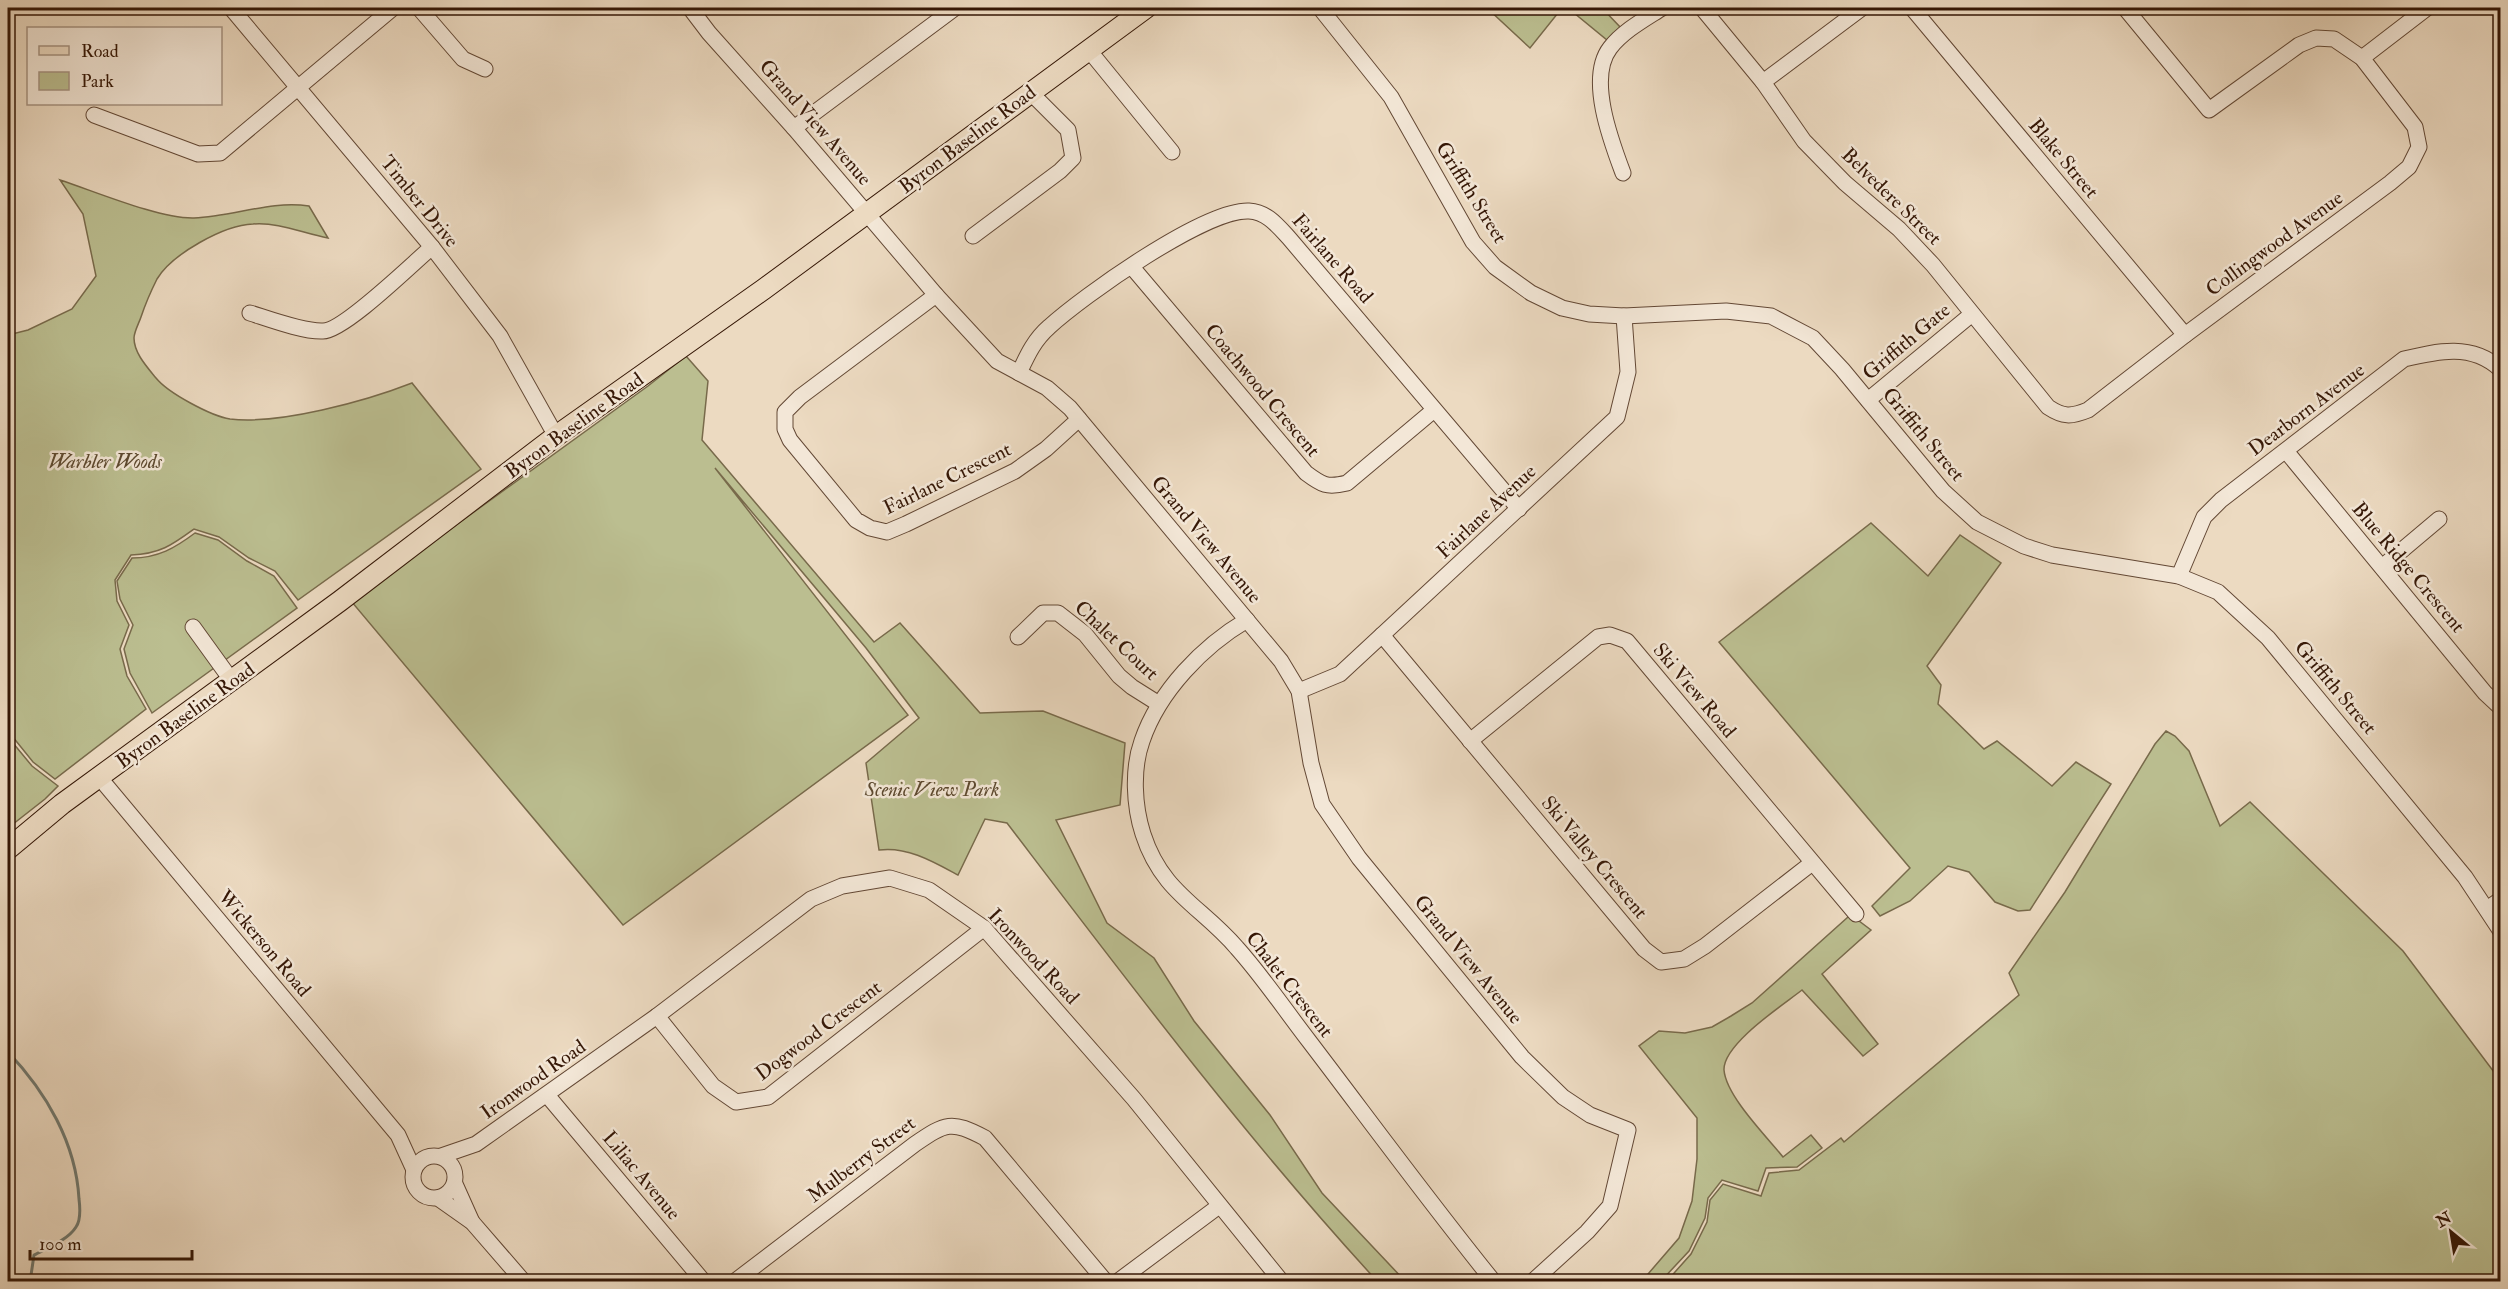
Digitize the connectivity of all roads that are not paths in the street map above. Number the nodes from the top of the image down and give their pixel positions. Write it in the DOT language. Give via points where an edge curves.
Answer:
graph roads {
  1 [pos="231,8"];
  2 [pos="393,8"];
  3 [pos="419,8"];
  4 [pos="690,8"];
  5 [pos="955,8"];
  6 [pos="1146,8"];
  7 [pos="1320,8"];
  8 [pos="1662,8"];
  9 [pos="1702,8"];
  10 [pos="1862,8"];
  11 [pos="1912,8"];
  12 [pos="2125,8"];
  13 [pos="2427,8"];
  14 [pos="1088,49"];
  15 [pos="2362,58"];
  16 [pos="485,69"];
  17 [pos="1763,82"];
  18 [pos="297,86"];
  19 [pos="1030,92"];
  20 [pos="94,115"];
  21 [pos="795,128"];
  22 [pos="1172,152"];
  23 [pos="1623,173"];
  24 [pos="867,213"];
  25 [pos="973,236"];
  26 [pos="432,247"];
  27 [pos="1132,267"];
  28 [pos="936,295"];
  29 [pos="250,313"];
  30 [pos="1972,314"];
  31 [pos="1624,316"];
  32 [pos="2185,335"];
  33 [pos="2500,369"];
  34 [pos="1019,373"];
  35 [pos="1868,400"];
  36 [pos="1434,410"];
  37 [pos="2056,412"];
  38 [pos="1079,419"];
  39 [pos="556,436"];
  40 [pos="2286,452"];
  41 [pos="1519,509"];
  42 [pos="2439,519"];
  43 [pos="2382,567"];
  44 [pos="2180,576"];
  45 [pos="1247,620"];
  46 [pos="193,627"];
  47 [pos="1382,634"];
  48 [pos="1018,637"];
  49 [pos="232,681"];
  50 [pos="1299,691"];
  51 [pos="1159,704"];
  52 [pos="2500,707"];
  53 [pos="1470,741"];
  54 [pos="99,777"];
  55 [pos="8,849"];
  56 [pos="1812,863"];
  57 [pos="2500,900"];
  58 [pos="2487,909"];
  59 [pos="1856,914"];
  60 [pos="984,928"];
  61 [pos="2500,930"];
  62 [pos="657,1016"];
  63 [pos="547,1095"];
  64 [pos="398,1135"];
  65 [pos="476,1144"];
  66 [pos="436,1156"];
  67 [pos="414,1170"];
  68 [pos="455,1178"];
  69 [pos="438,1198"];
  70 [pos="1219,1206"];
  71 [pos="472,1222"];
  72 [pos="524,1281"];
  73 [pos="704,1281"];
  74 [pos="734,1281"];
  75 [pos="1106,1281"];
  76 [pos="1118,1281"];
  77 [pos="1282,1281"];
  78 [pos="1494,1281"];
  79 [pos="1532,1281"];
  1 -- 18 [label="street, Timber Drive"];
  2 -- 18 [label="street"];
  3 -- 16 [label="street" via="463,59"];
  4 -- 21 [label="street, Grand View Avenue"];
  5 -- 21 [label="street"];
  6 -- 14 [label="main road, Byron Baseline Road"];
  7 -- 31 [label="street, Griffith Street" via="1391,97 1473,242 1495,267 1531,293 1562,308"];
  8 -- 23 [label="street" via="1609,49 1600,77 1606,122"];
  9 -- 17 [label="street, Belvedere Street"];
  10 -- 17 [label="street"];
  11 -- 32 [label="street, Blake Street"];
  12 -- 15 [label="street, Collingwood Avenue" via="2210,110 2299,45 2316,38 2334,39"];
  13 -- 15 [label="street"];
  14 -- 19 [label="main road, Byron Baseline Road"];
  14 -- 22 [label="street"];
  15 -- 32 [label="street, Collingwood Avenue" via="2415,127 2419,147 2409,167"];
  17 -- 30 [label="street, Belvedere Street" via="1804,141 1899,229"];
  18 -- 20 [label="street" via="220,153 198,154"];
  18 -- 26 [label="street, Timber Drive"];
  19 -- 24 [label="main road, Byron Baseline Road"];
  19 -- 25 [label="street" via="1068,130 1073,158"];
  21 -- 24 [label="street, Grand View Avenue"];
  24 -- 28 [label="street, Grand View Avenue"];
  24 -- 39 [label="main road, Byron Baseline Road"];
  26 -- 29 [label="street" via="345,321 324,332"];
  26 -- 39 [label="street, Timber Drive" via="500,336"];
  27 -- 34 [label="street, Fairlane Road" via="1049,327 1033,344"];
  27 -- 36 [label="street, Fairlane Road" via="1158,247 1227,214 1266,214"];
  27 -- 36 [label="street, Coachwood Crescent" via="1306,473 1319,483 1331,487 1347,483"];
  28 -- 34 [label="street, Grand View Avenue" via="997,362"];
  28 -- 38 [label="street, Fairlane Crescent" via="785,412 784,429 790,440 856,520 887,532 906,524 1015,471"];
  30 -- 35 [label="street, Griffith Gate"];
  30 -- 37 [label="street, Belvedere Street"];
  31 -- 35 [label="street, Griffith Street" via="1726,311 1771,316 1813,338"];
  31 -- 41 [label="street, Fairlane Avenue" via="1628,372 1617,417"];
  32 -- 37 [label="street, Collingwood Avenue" via="2088,410 2074,417"];
  33 -- 40 [label="street, Dearborn Avenue" via="2469,351 2441,350 2404,359"];
  34 -- 38 [label="street, Grand View Avenue" via="1047,388"];
  35 -- 44 [label="street, Griffith Street" via="1943,491 1977,522 2024,546 2052,555"];
  36 -- 41 [label="street, Fairlane Road"];
  38 -- 45 [label="street, Grand View Avenue"];
  39 -- 49 [label="main road, Byron Baseline Road"];
  40 -- 43 [label="street, Blue Ridge Crescent"];
  40 -- 44 [label="street, Dearborn Avenue" via="2204,517"];
  41 -- 47 [label="street, Fairlane Avenue"];
  42 -- 43 [label="street"];
  43 -- 52 [label="street, Blue Ridge Crescent"];
  44 -- 58 [label="street, Griffith Street" via="2218,592 2268,638 2465,876"];
  45 -- 50 [label="street, Grand View Avenue" via="1281,661"];
  45 -- 51 [label="street, Chalet Crescent" via="1190,667"];
  46 -- 49 [label="street"];
  47 -- 50 [label="street, Fairlane Avenue" via="1340,674"];
  47 -- 53 [label="street, Ski Valley Crescent"];
  48 -- 51 [label="street, Chalet Court" via="1043,613 1058,613 1085,634 1119,676"];
  49 -- 54 [label="main road, Byron Baseline Road"];
  50 -- 79 [label="street, Grand View Avenue" via="1322,804 1359,858 1522,1057 1563,1096 1590,1115 1628,1130 1610,1206"];
  51 -- 78 [label="street, Chalet Crescent" via="1141,742 1135,781 1143,834 1160,870 1176,892 1237,947"];
  53 -- 56 [label="street, Ski Valley Crescent" via="1644,949 1662,962 1684,959 1705,946"];
  53 -- 56 [label="street, Ski View Road" via="1598,637 1610,635 1627,641"];
  54 -- 55 [label="main road, Byron Baseline Road"];
  54 -- 64 [label="street, Wickerson Road"];
  56 -- 59 [label="street, Ski View Road"];
  57 -- 58 [label="street"];
  58 -- 61 [label="street, Griffith Street"];
  60 -- 62 [label="street, Ironwood Road" via="929,890 890,878 842,886 810,899"];
  60 -- 62 [label="street, Dogwood Crescent" via="768,1097 736,1102 713,1086"];
  60 -- 70 [label="street, Ironwood Road" via="1134,1099"];
  62 -- 63 [label="street, Ironwood Road"];
  63 -- 65 [label="street, Ironwood Road"];
  63 -- 73 [label="street, Liliac Avenue"];
  64 -- 66 [label="street, Wickerson Road"];
  64 -- 67 [label="street, Wickerson Road"];
  65 -- 66 [label="street, Ironwood Road"];
  65 -- 68 [label="street, Ironwood Road"];
  66 -- 67 [label="street" via="419,1162"];
  66 -- 68 [label="street" via="451,1162"];
  67 -- 69 [label="street" via="413,1181 418,1191"];
  68 -- 69 [label="street" via="448,1193"];
  68 -- 71 [label="street"];
  69 -- 71 [label="street"];
  70 -- 76 [label="street"];
  70 -- 77 [label="street, Ironwood Road"];
  71 -- 72 [label="street"];
  74 -- 75 [label="street, Mulberry Street" via="942,1126 964,1127 985,1138"];
}
